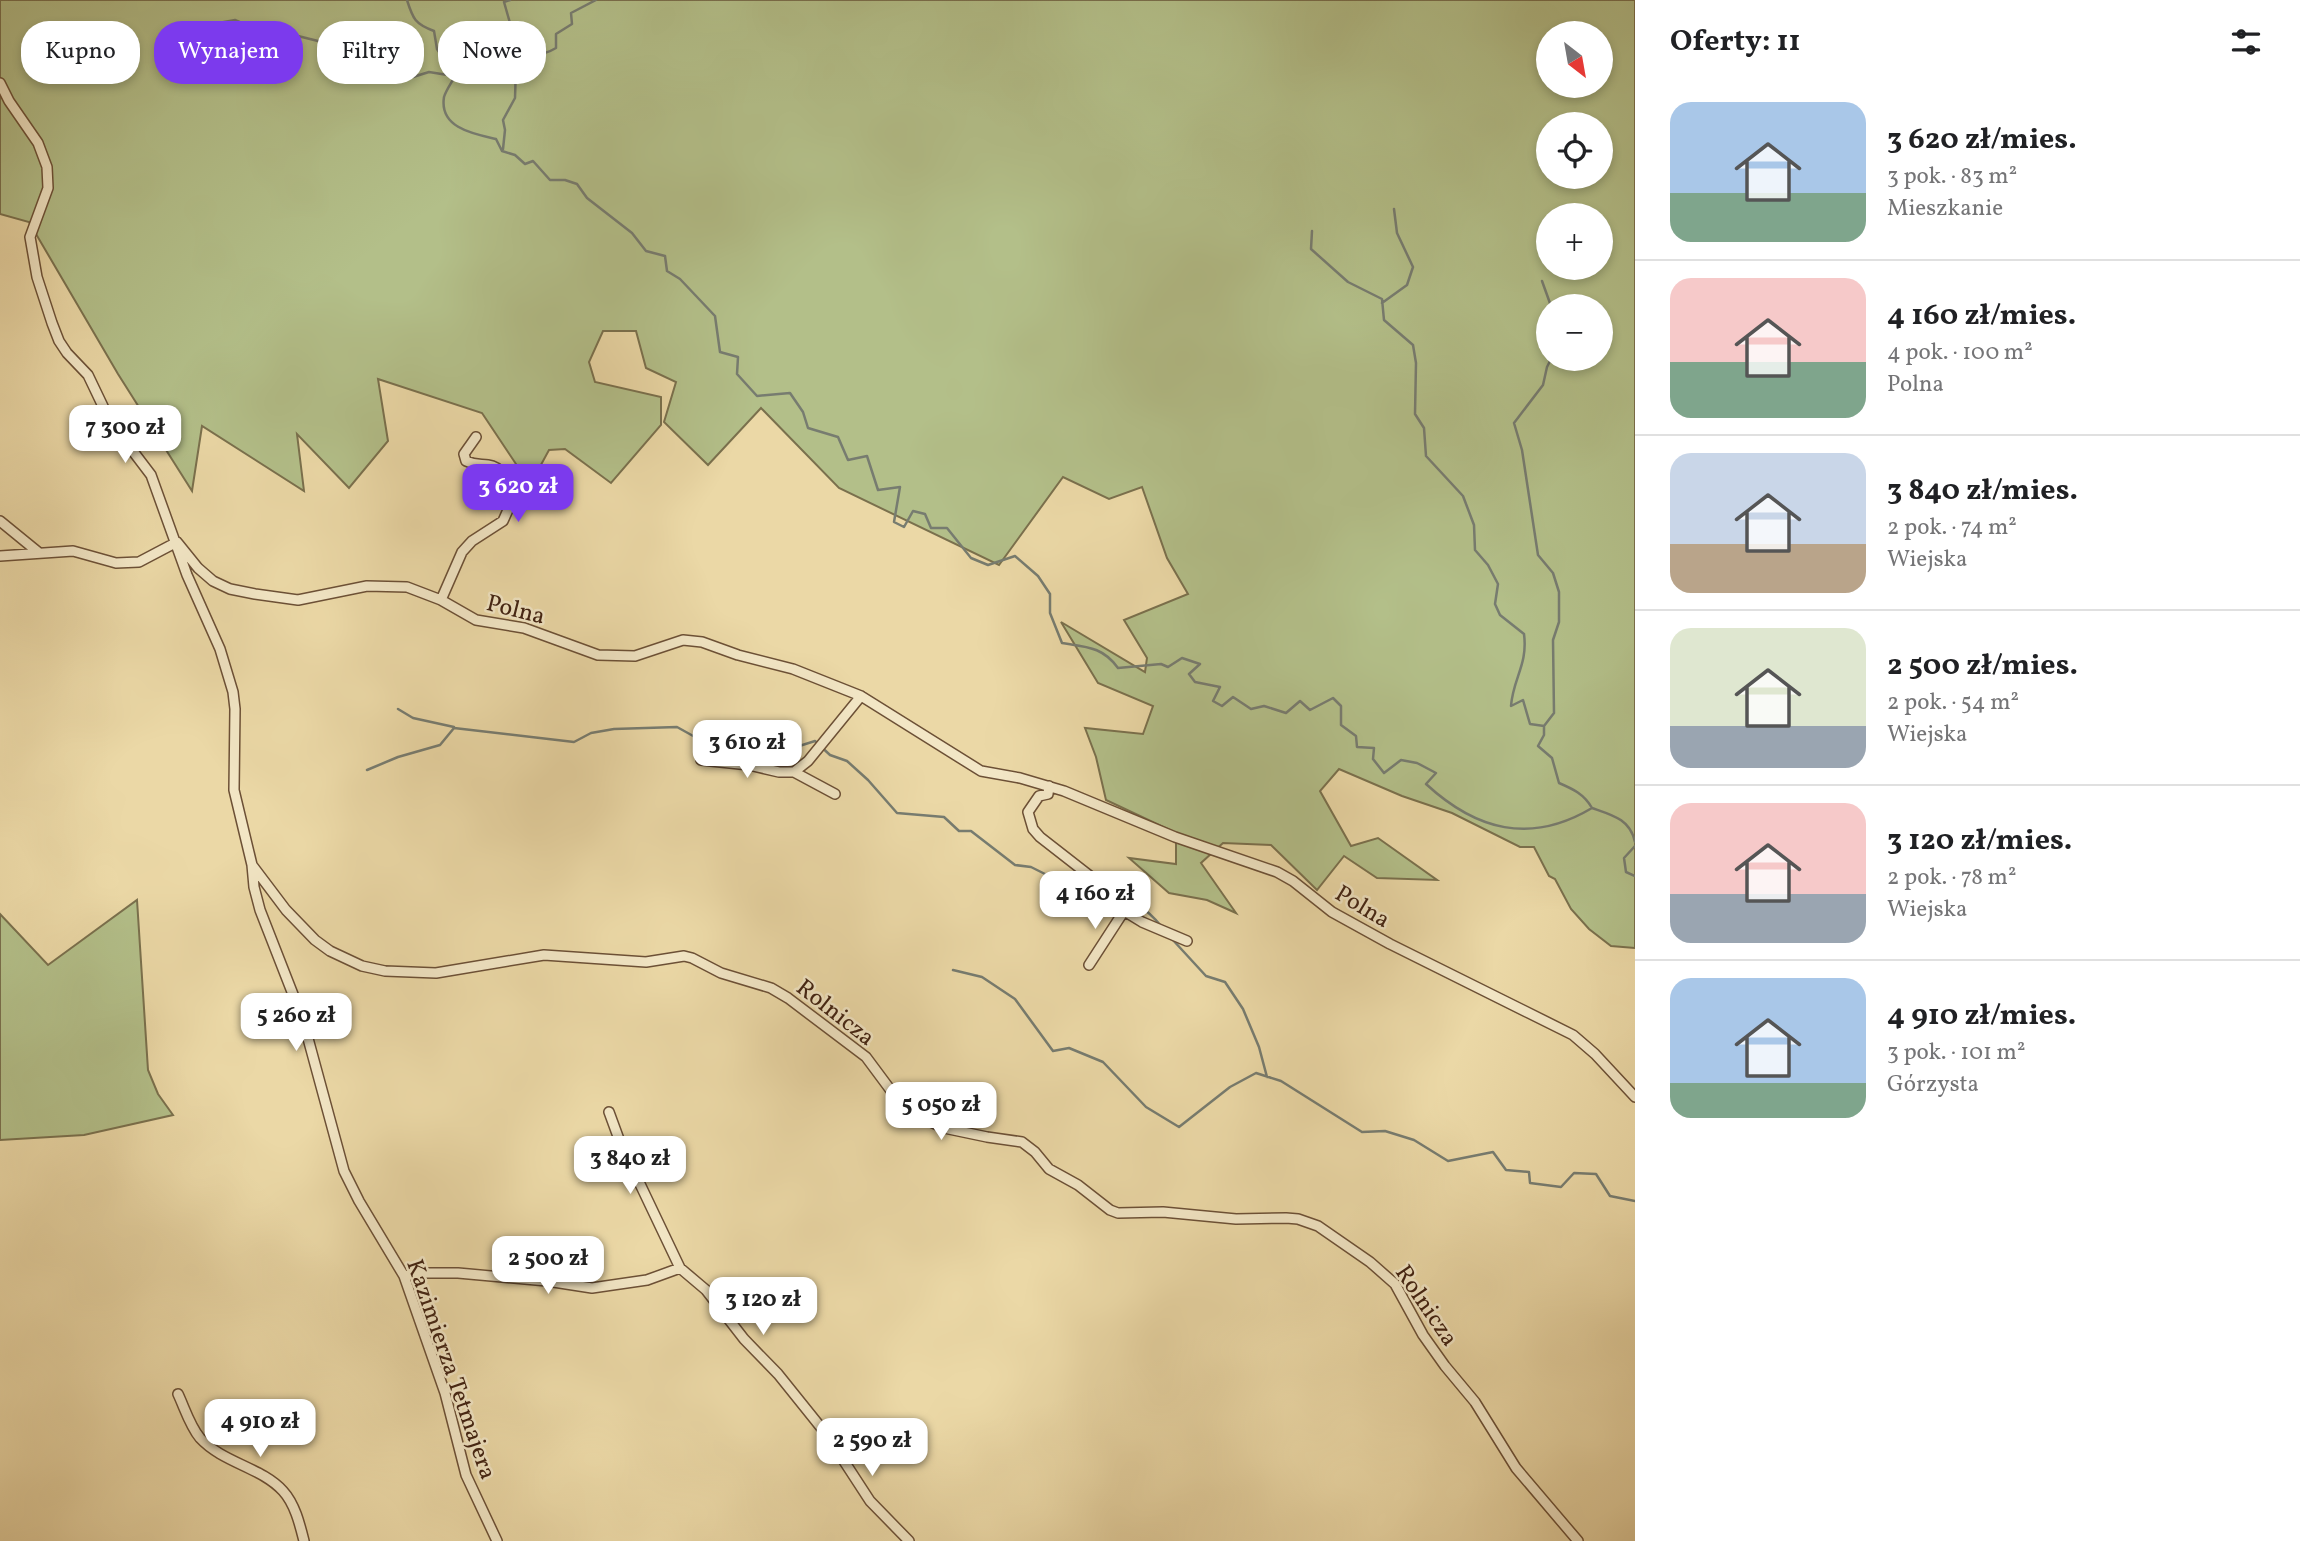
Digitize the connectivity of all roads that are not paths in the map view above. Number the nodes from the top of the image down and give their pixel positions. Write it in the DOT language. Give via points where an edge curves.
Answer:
graph roads {
  1 [pos="0,83"];
  2 [pos="477,437"];
  3 [pos="0,521"];
  4 [pos="177,542"];
  5 [pos="38,552"];
  6 [pos="0,556"];
  7 [pos="441,600"];
  8 [pos="861,696"];
  9 [pos="701,760"];
  10 [pos="794,772"];
  11 [pos="1049,786"];
  12 [pos="835,794"];
  13 [pos="252,864"];
  14 [pos="1124,911"];
  15 [pos="1187,940"];
  16 [pos="1089,965"];
  17 [pos="1635,1097"];
  18 [pos="609,1112"];
  19 [pos="680,1268"];
  20 [pos="404,1276"];
  21 [pos="178,1395"];
  22 [pos="304,1541"];
  23 [pos="497,1541"];
  24 [pos="909,1541"];
  25 [pos="1578,1541"];
  1 -- 4 [label="street, Kazimierza Tetmajera" via="38,143 47,167 47,188 30,244 55,333 88,375 110,421 151,475"];
  2 -- 7 [label="street" via="464,454 466,461 502,472 516,492 503,521 462,552"];
  3 -- 5 [label="street"];
  4 -- 5 [label="street" via="138,562 116,563 73,551"];
  4 -- 7 [label="street, Polna" via="198,568 230,589 298,600 390,586 417,589"];
  4 -- 13 [label="street, Kazimierza Tetmajera" via="233,692 234,790"];
  5 -- 6 [label="street"];
  7 -- 8 [label="street, Polna" via="476,620 524,628 598,655 635,656 683,640 702,642 793,669"];
  8 -- 10 [label="street"];
  8 -- 11 [label="street, Polna" via="981,771"];
  9 -- 10 [label="street"];
  10 -- 12 [label="street"];
  11 -- 14 [label="street" via="1048,794 1039,796 1028,812 1033,829 1104,888"];
  11 -- 17 [label="street, Polna" via="1285,876 1332,912 1573,1035"];
  13 -- 20 [label="street, Kazimierza Tetmajera" via="260,910 303,1020 344,1171"];
  13 -- 25 [label="street, Rolnicza" via="315,940 362,966 436,973 544,955 646,961 692,958 789,998 866,1057 914,1114 953,1130 1021,1142 1049,1168 1110,1210 1286,1218 1318,1226 1388,1276 1423,1335 1475,1402 1516,1468"];
  14 -- 15 [label="street"];
  14 -- 16 [label="street"];
  18 -- 19 [label="street"];
  19 -- 20 [label="street" via="647,1280 592,1288 458,1273"];
  19 -- 24 [label="street" via="706,1290 778,1374 827,1435 870,1501"];
  20 -- 23 [label="street, Kazimierza Tetmajera" via="445,1393 466,1475"];
  21 -- 22 [label="street" via="204,1442 283,1491"];
}
